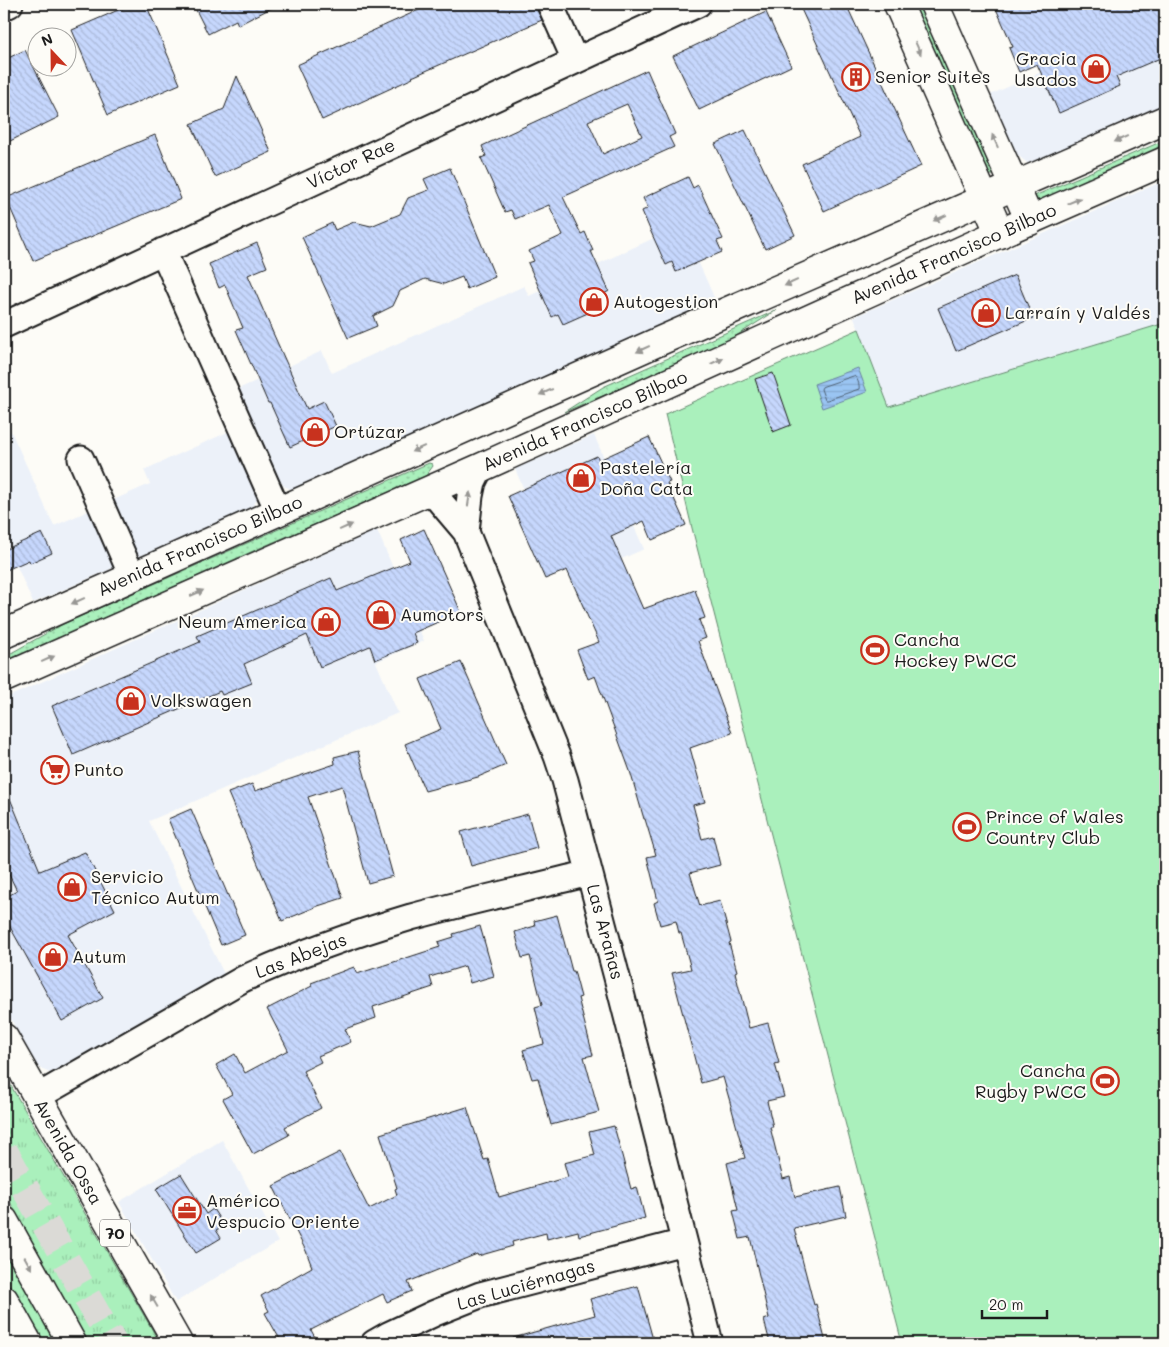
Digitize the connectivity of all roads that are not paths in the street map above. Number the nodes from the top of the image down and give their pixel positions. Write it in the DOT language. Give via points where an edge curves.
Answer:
graph roads {
  1 [pos="10,4"];
  2 [pos="550,4"];
  3 [pos="698,4"];
  4 [pos="898,4"];
  5 [pos="934,4"];
  6 [pos="4,7"];
  7 [pos="575,60"];
  8 [pos="1165,120"];
  9 [pos="1165,161"];
  10 [pos="1015,186"];
  11 [pos="985,198"];
  12 [pos="1030,221"];
  13 [pos="1000,234"];
  14 [pos="163,252"];
  15 [pos="4,325"];
  16 [pos="478,422"];
  17 [pos="81,459"];
  18 [pos="480,468"];
  19 [pos="433,489"];
  20 [pos="278,512"];
  21 [pos="466,532"];
  22 [pos="132,576"];
  23 [pos="4,634"];
  24 [pos="4,678"];
  25 [pos="590,873"];
  26 [pos="4,1038"];
  27 [pos="37,1097"];
  28 [pos="4,1221"];
  29 [pos="684,1242"];
  30 [pos="4,1300"];
  31 [pos="28,1343"];
  32 [pos="72,1343"];
  33 [pos="178,1343"];
  34 [pos="374,1343"];
  35 [pos="710,1343"];
  1 -- 6 [label="street"];
  2 -- 7 [label="street"];
  3 -- 7 [label="street, Víctor Rae"];
  4 -- 11 [label="main road, one-way"];
  10 -- 5 [label="main road, one-way"];
  7 -- 14 [label="street, Víctor Rae"];
  8 -- 10 [label="main road, Avenida Francisco Bilbao, one-way"];
  12 -- 9 [label="main road, Avenida Francisco Bilbao, one-way"];
  10 -- 11 [label="main road, Avenida Francisco Bilbao"];
  10 -- 12 [label="main road"];
  11 -- 13 [label="main road"];
  11 -- 16 [label="main road, Avenida Francisco Bilbao, one-way"];
  12 -- 13 [label="main road, Avenida Francisco Bilbao"];
  18 -- 13 [label="main road, Avenida Francisco Bilbao, one-way"];
  14 -- 15 [label="street, Víctor Rae"];
  14 -- 20 [label="street"];
  16 -- 19 [label="main road" via="438,462 433,473"];
  16 -- 20 [label="main road, Avenida Francisco Bilbao, one-way"];
  17 -- 22 [label="street"];
  18 -- 19 [label="main road, Avenida Francisco Bilbao"];
  21 -- 18 [label="street, Las Arañas, one-way" via="473,482"];
  19 -- 21 [label="street, Las Arañas"];
  24 -- 19 [label="main road, Avenida Francisco Bilbao, one-way"];
  20 -- 22 [label="main road, Avenida Francisco Bilbao"];
  21 -- 25 [label="street, Las Arañas" via="557,756"];
  22 -- 23 [label="main road, Avenida Francisco Bilbao, one-way"];
  25 -- 27 [label="street, Las Abejas" via="413,917 278,963 243,979"];
  25 -- 29 [label="street, Las Arañas"];
  26 -- 27 [label="main road, Avenida Ossa / 70"];
  33 -- 27 [label="main road, Avenida Ossa / 70, one-way"];
  28 -- 32 [label="main road, one-way"];
  29 -- 34 [label="street, Las Luciérnagas" via="480,1295"];
  29 -- 35 [label="street, Las Arañas"];
  30 -- 31 [label="main road"];
}
